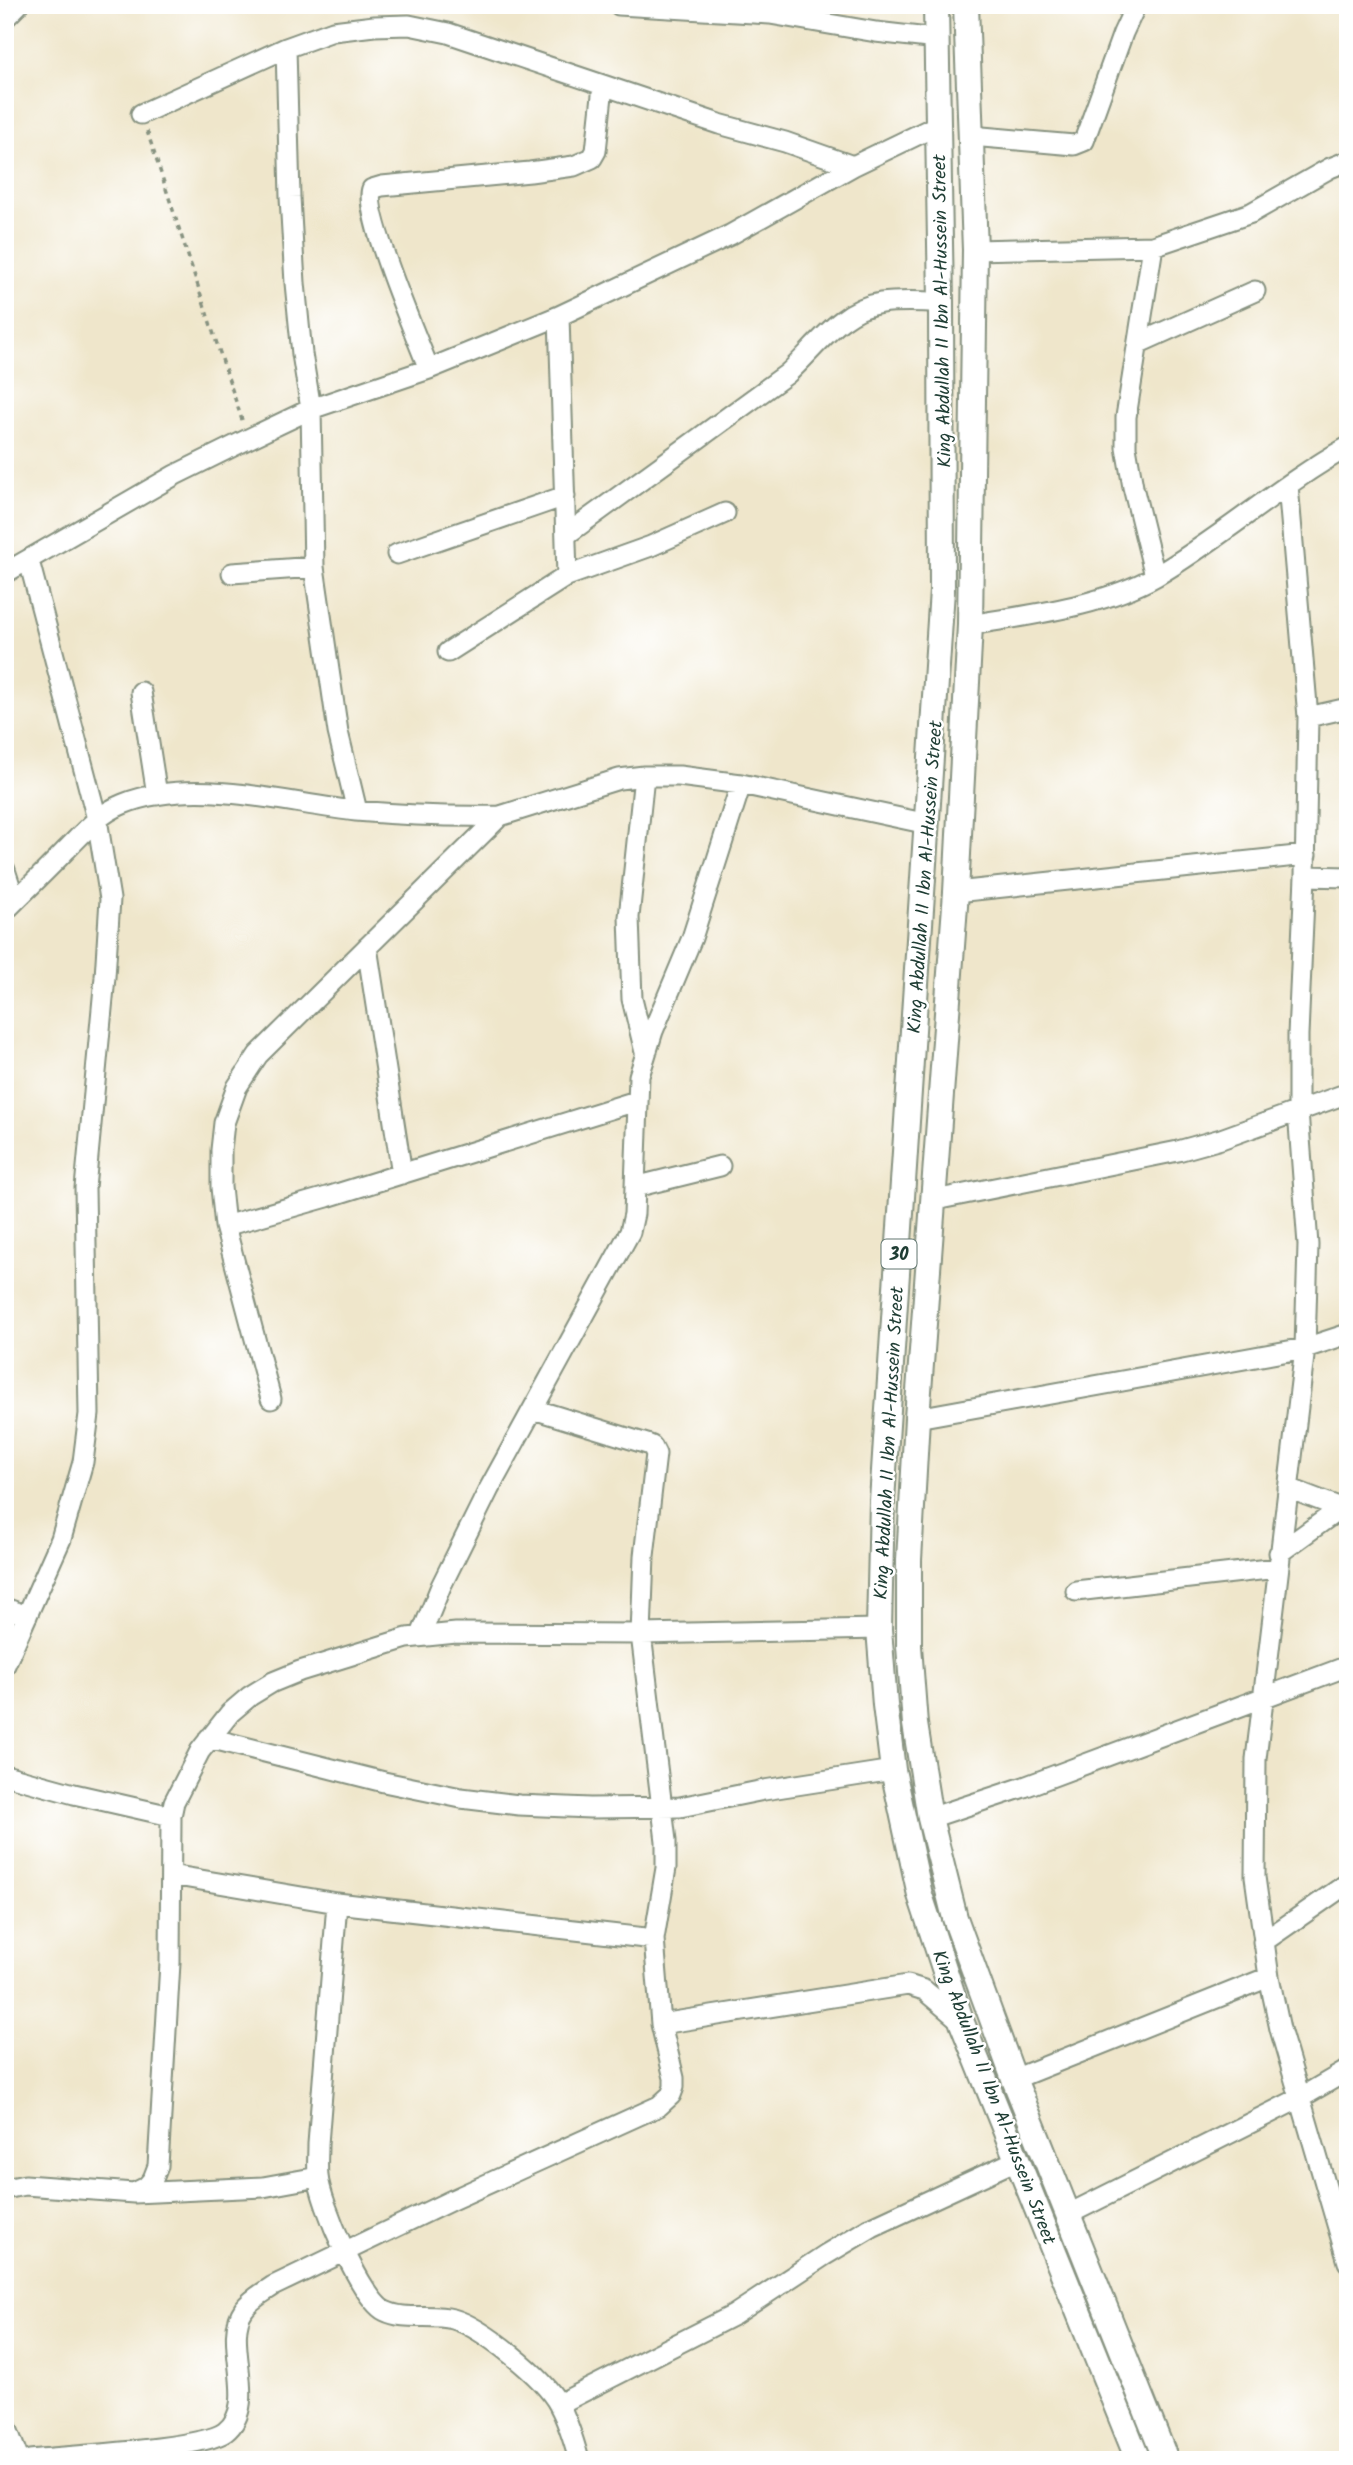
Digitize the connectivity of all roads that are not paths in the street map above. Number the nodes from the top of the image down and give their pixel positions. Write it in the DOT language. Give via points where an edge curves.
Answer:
graph roads {
  1 [pos="18,5"];
  2 [pos="619,5"];
  3 [pos="936,5"];
  4 [pos="966,5"];
  5 [pos="1136,5"];
  6 [pos="770,10"];
  7 [pos="5,18"];
  8 [pos="937,39"];
  9 [pos="286,48"];
  10 [pos="603,86"];
  11 [pos="141,114"];
  12 [pos="938,125"];
  13 [pos="971,136"];
  14 [pos="1348,161"];
  15 [pos="853,166"];
  16 [pos="1153,246"];
  17 [pos="975,250"];
  18 [pos="1255,291"];
  19 [pos="941,302"];
  20 [pos="559,316"];
  21 [pos="1139,343"];
  22 [pos="429,369"];
  23 [pos="311,409"];
  24 [pos="1348,447"];
  25 [pos="1288,485"];
  26 [pos="565,496"];
  27 [pos="725,513"];
  28 [pos="566,535"];
  29 [pos="397,554"];
  30 [pos="29,561"];
  31 [pos="314,567"];
  32 [pos="5,573"];
  33 [pos="232,573"];
  34 [pos="567,576"];
  35 [pos="1155,576"];
  36 [pos="970,625"];
  37 [pos="448,652"];
  38 [pos="141,692"];
  39 [pos="1348,708"];
  40 [pos="1308,717"];
  41 [pos="644,776"];
  42 [pos="741,784"];
  43 [pos="157,795"];
  44 [pos="357,811"];
  45 [pos="500,816"];
  46 [pos="97,819"];
  47 [pos="928,824"];
  48 [pos="1306,855"];
  49 [pos="5,870"];
  50 [pos="1305,876"];
  51 [pos="1348,877"];
  52 [pos="956,892"];
  53 [pos="10,906"];
  54 [pos="367,947"];
  55 [pos="645,1052"];
  56 [pos="1348,1093"];
  57 [pos="636,1101"];
  58 [pos="1298,1111"];
  59 [pos="720,1166"];
  60 [pos="402,1174"];
  61 [pos="635,1187"];
  62 [pos="935,1200"];
  63 [pos="225,1226"];
  64 [pos="898,1258"];
  65 [pos="930,1258"];
  66 [pos="896,1292"];
  67 [pos="927,1292"];
  68 [pos="1348,1334"];
  69 [pos="1305,1348"];
  70 [pos="271,1399"];
  71 [pos="533,1409"];
  72 [pos="917,1418"];
  73 [pos="1288,1488"];
  74 [pos="1344,1505"];
  75 [pos="1278,1560"];
  76 [pos="1076,1591"];
  77 [pos="5,1608"];
  78 [pos="27,1616"];
  79 [pos="879,1629"];
  80 [pos="641,1634"];
  81 [pos="421,1635"];
  82 [pos="7,1658"];
  83 [pos="1348,1666"];
  84 [pos="1262,1699"];
  85 [pos="209,1738"];
  86 [pos="893,1770"];
  87 [pos="5,1775"];
  88 [pos="664,1808"];
  89 [pos="171,1816"];
  90 [pos="930,1818"];
  91 [pos="171,1875"];
  92 [pos="1348,1883"];
  93 [pos="337,1903"];
  94 [pos="654,1939"];
  95 [pos="1263,1942"];
  96 [pos="1269,1977"];
  97 [pos="962,2023"];
  98 [pos="661,2024"];
  99 [pos="1348,2070"];
  100 [pos="1014,2078"];
  101 [pos="1300,2098"];
  102 [pos="1019,2160"];
  103 [pos="318,2178"];
  104 [pos="5,2189"];
  105 [pos="134,2193"];
  106 [pos="1069,2214"];
  107 [pos="1343,2222"];
  108 [pos="345,2252"];
  109 [pos="1348,2262"];
  110 [pos="559,2404"];
  111 [pos="5,2423"];
  112 [pos="19,2460"];
  113 [pos="30,2460"];
  114 [pos="579,2460"];
  115 [pos="1138,2460"];
  116 [pos="1166,2460"];
  1 -- 7 [label="street"];
  2 -- 6 [label="street"];
  3 -- 8 [label="main road, King Abdullah II Ibn Al-Hussein Street / 30"];
  4 -- 13 [label="main road, King Abdullah II Ibn Al-Hussein Street / 30"];
  5 -- 13 [label="street" via="1084,141 1074,145"];
  6 -- 8 [label="street" via="876,32"];
  8 -- 12 [label="main road, King Abdullah II Ibn Al-Hussein Street / 30"];
  9 -- 10 [label="street" via="334,31 409,25 448,33"];
  9 -- 11 [label="street"];
  9 -- 23 [label="street" via="295,283"];
  10 -- 15 [label="street"];
  10 -- 22 [label="street" via="596,151 584,163 372,189 382,244"];
  12 -- 15 [label="street"];
  12 -- 19 [label="main road, King Abdullah II Ibn Al-Hussein Street / 30"];
  13 -- 17 [label="main road, King Abdullah II Ibn Al-Hussein Street / 30"];
  14 -- 16 [label="street" via="1251,213"];
  15 -- 20 [label="street" via="730,235"];
  16 -- 17 [label="street"];
  16 -- 21 [label="street"];
  17 -- 36 [label="main road, King Abdullah II Ibn Al-Hussein Street / 30"];
  18 -- 21 [label="street"];
  19 -- 28 [label="street" via="883,302 844,317 787,374"];
  19 -- 47 [label="main road, King Abdullah II Ibn Al-Hussein Street / 30" via="942,590"];
  20 -- 22 [label="street"];
  20 -- 26 [label="street"];
  21 -- 35 [label="street" via="1128,395 1126,447"];
  22 -- 23 [label="street"];
  23 -- 30 [label="street" via="175,475"];
  23 -- 31 [label="street"];
  24 -- 25 [label="street"];
  25 -- 35 [label="street"];
  25 -- 40 [label="street"];
  26 -- 28 [label="street"];
  26 -- 29 [label="street"];
  27 -- 34 [label="street"];
  28 -- 34 [label="street"];
  30 -- 32 [label="street"];
  30 -- 46 [label="street"];
  31 -- 33 [label="street"];
  31 -- 44 [label="street" via="338,732"];
  34 -- 37 [label="street"];
  35 -- 36 [label="street" via="1105,597"];
  36 -- 52 [label="main road, King Abdullah II Ibn Al-Hussein Street / 30"];
  38 -- 43 [label="street"];
  39 -- 40 [label="street"];
  40 -- 48 [label="street"];
  41 -- 42 [label="street"];
  41 -- 45 [label="street" via="578,790"];
  41 -- 55 [label="street" via="629,917 632,999"];
  42 -- 47 [label="street"];
  42 -- 55 [label="street" via="692,938"];
  43 -- 44 [label="street" via="186,791 227,794"];
  43 -- 46 [label="street" via="122,804"];
  44 -- 45 [label="street"];
  45 -- 54 [label="street"];
  46 -- 53 [label="street"];
  46 -- 78 [label="street" via="110,898 85,1188 89,1414 72,1505"];
  47 -- 64 [label="main road, King Abdullah II Ibn Al-Hussein Street / 30"];
  48 -- 50 [label="street"];
  48 -- 52 [label="street"];
  49 -- 53 [label="street"];
  50 -- 51 [label="street"];
  50 -- 58 [label="street"];
  52 -- 62 [label="main road, King Abdullah II Ibn Al-Hussein Street / 30"];
  54 -- 60 [label="street"];
  54 -- 63 [label="street" via="258,1055 237,1087 224,1123 221,1150"];
  55 -- 57 [label="street"];
  56 -- 58 [label="street"];
  57 -- 60 [label="street"];
  57 -- 61 [label="street"];
  58 -- 62 [label="street" via="1178,1151"];
  58 -- 69 [label="street" via="1308,1245"];
  59 -- 61 [label="street"];
  60 -- 63 [label="street"];
  61 -- 71 [label="street" via="630,1232"];
  62 -- 65 [label="main road, King Abdullah II Ibn Al-Hussein Street / 30"];
  63 -- 70 [label="street"];
  64 -- 65 [label="main road"];
  64 -- 66 [label="main road, King Abdullah II Ibn Al-Hussein Street / 30"];
  65 -- 67 [label="main road, King Abdullah II Ibn Al-Hussein Street / 30"];
  66 -- 67 [label="main road"];
  66 -- 79 [label="main road, King Abdullah II Ibn Al-Hussein Street / 30"];
  67 -- 72 [label="main road, King Abdullah II Ibn Al-Hussein Street / 30"];
  68 -- 69 [label="street"];
  69 -- 72 [label="street"];
  69 -- 73 [label="street"];
  71 -- 80 [label="street" via="654,1450"];
  71 -- 81 [label="street" via="470,1526"];
  72 -- 90 [label="main road, King Abdullah II Ibn Al-Hussein Street / 30" via="909,1646"];
  73 -- 74 [label="street"];
  73 -- 75 [label="street"];
  74 -- 75 [label="street"];
  75 -- 76 [label="street"];
  75 -- 84 [label="street"];
  77 -- 78 [label="street"];
  78 -- 82 [label="street"];
  79 -- 80 [label="street"];
  79 -- 86 [label="main road, King Abdullah II Ibn Al-Hussein Street / 30"];
  80 -- 81 [label="street"];
  80 -- 88 [label="street"];
  81 -- 85 [label="street" via="273,1682 230,1713"];
  83 -- 84 [label="street"];
  84 -- 90 [label="street"];
  84 -- 95 [label="street" via="1254,1831"];
  85 -- 88 [label="street" via="461,1798 519,1805"];
  85 -- 89 [label="street" via="185,1777"];
  86 -- 88 [label="street"];
  86 -- 97 [label="main road, King Abdullah II Ibn Al-Hussein Street / 30" via="920,1895"];
  87 -- 89 [label="street"];
  88 -- 94 [label="street" via="666,1868"];
  89 -- 91 [label="street"];
  90 -- 100 [label="main road, King Abdullah II Ibn Al-Hussein Street / 30" via="955,1917"];
  91 -- 93 [label="street"];
  91 -- 105 [label="street" via="158,2166 146,2187"];
  92 -- 95 [label="street"];
  93 -- 94 [label="street"];
  93 -- 103 [label="street"];
  94 -- 98 [label="street"];
  95 -- 96 [label="street"];
  96 -- 100 [label="street"];
  96 -- 101 [label="street"];
  97 -- 98 [label="street" via="923,1990 908,1984"];
  97 -- 102 [label="main road, King Abdullah II Ibn Al-Hussein Street / 30"];
  98 -- 108 [label="street" via="674,2087 659,2106"];
  99 -- 101 [label="street"];
  100 -- 106 [label="main road, King Abdullah II Ibn Al-Hussein Street / 30"];
  101 -- 106 [label="street"];
  101 -- 107 [label="street"];
  102 -- 110 [label="street" via="872,2227 734,2315"];
  102 -- 115 [label="main road, King Abdullah II Ibn Al-Hussein Street / 30"];
  103 -- 105 [label="street" via="263,2187"];
  103 -- 108 [label="street"];
  104 -- 105 [label="street" via="24,2185"];
  106 -- 116 [label="main road, King Abdullah II Ibn Al-Hussein Street / 30"];
  107 -- 109 [label="street"];
  108 -- 110 [label="street" via="370,2300 384,2311 431,2315 472,2326 512,2355"];
  108 -- 113 [label="street" via="273,2286 242,2311 237,2331 241,2393 234,2422 225,2432 198,2443"];
  110 -- 114 [label="street"];
  111 -- 112 [label="street"];
}
